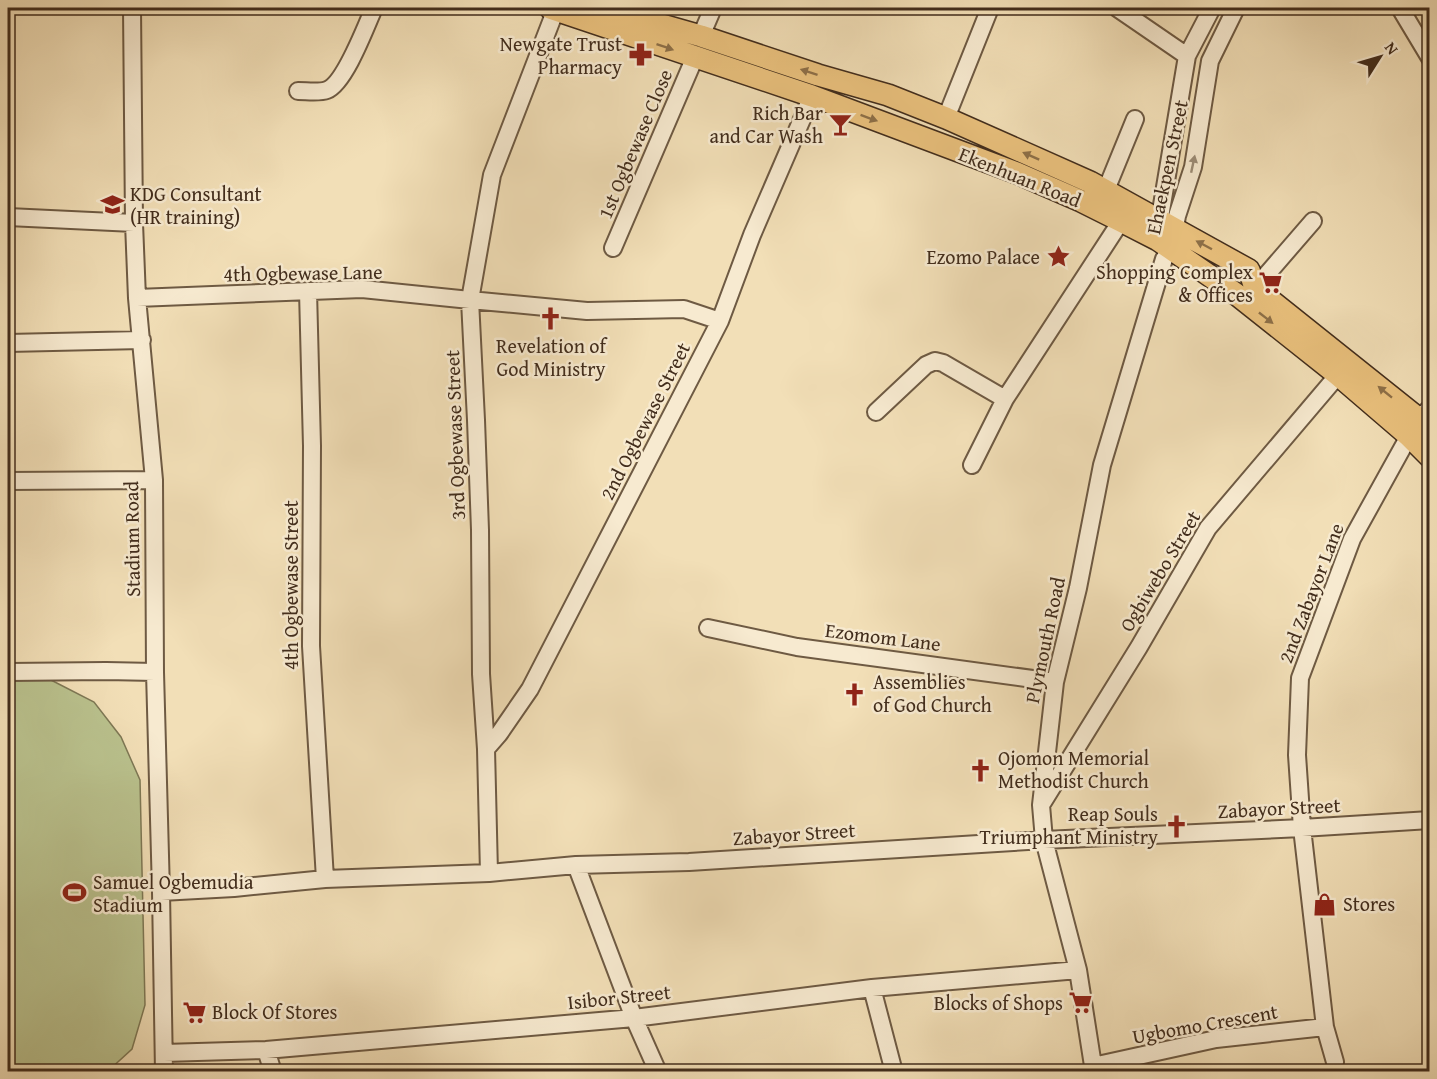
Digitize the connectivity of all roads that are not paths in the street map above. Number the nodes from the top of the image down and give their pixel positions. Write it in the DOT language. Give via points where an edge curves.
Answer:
graph roads {
  1 [pos="132,8"];
  2 [pos="374,8"];
  3 [pos="553,8"];
  4 [pos="610,8"];
  5 [pos="713,8"];
  6 [pos="990,8"];
  7 [pos="1117,8"];
  8 [pos="1212,8"];
  9 [pos="1236,8"];
  10 [pos="1400,8"];
  11 [pos="701,36"];
  12 [pos="1187,56"];
  13 [pos="695,57"];
  14 [pos="1430,58"];
  15 [pos="298,91"];
  16 [pos="812,96"];
  17 [pos="946,118"];
  18 [pos="1135,119"];
  19 [pos="1106,190"];
  20 [pos="8,217"];
  21 [pos="1122,221"];
  22 [pos="1313,221"];
  23 [pos="134,223"];
  24 [pos="1165,239"];
  25 [pos="613,248"];
  26 [pos="1255,288"];
  27 [pos="308,291"];
  28 [pos="137,298"];
  29 [pos="470,300"];
  30 [pos="720,321"];
  31 [pos="142,340"];
  32 [pos="8,343"];
  33 [pos="1338,375"];
  34 [pos="1005,399"];
  35 [pos="876,412"];
  36 [pos="1422,423"];
  37 [pos="1430,457"];
  38 [pos="972,465"];
  39 [pos="153,480"];
  40 [pos="8,481"];
  41 [pos="708,628"];
  42 [pos="8,672"];
  43 [pos="154,672"];
  44 [pos="1054,682"];
  45 [pos="486,749"];
  46 [pos="1041,805"];
  47 [pos="1430,820"];
  48 [pos="1302,828"];
  49 [pos="1044,840"];
  50 [pos="576,865"];
  51 [pos="489,873"];
  52 [pos="325,879"];
  53 [pos="161,892"];
  54 [pos="1078,970"];
  55 [pos="872,988"];
  56 [pos="634,1018"];
  57 [pos="1325,1027"];
  58 [pos="266,1050"];
  59 [pos="164,1053"];
  60 [pos="1335,1062"];
  61 [pos="1093,1069"];
  62 [pos="164,1071"];
  63 [pos="273,1071"];
  64 [pos="658,1071"];
  65 [pos="894,1071"];
  1 -- 23 [label="street, Stadium Road"];
  2 -- 15 [label="street" via="339,80 325,91"];
  3 -- 13 [label="main road, Ekenhuan Road, one-way"];
  3 -- 29 [label="street, 3rd Ogbewase Street" via="492,175"];
  4 -- 11 [label="main road, Ekenhuan Road"];
  5 -- 11 [label="street"];
  6 -- 17 [label="street"];
  7 -- 12 [label="street"];
  8 -- 12 [label="street, Ehaekpen Street"];
  24 -- 9 [label="street, Ehaekpen Street, one-way" via="1193,167 1210,61"];
  10 -- 14 [label="street"];
  17 -- 11 [label="main road, Ekenhuan Road, one-way" via="888,95"];
  12 -- 24 [label="street, Ehaekpen Street"];
  13 -- 16 [label="main road, Ekenhuan Road"];
  13 -- 25 [label="street, 1st Ogbewase Close"];
  16 -- 21 [label="main road, Ekenhuan Road, one-way" via="1017,173"];
  16 -- 30 [label="street, 2nd Ogbewase Street"];
  19 -- 17 [label="main road, Ekenhuan Road, one-way"];
  18 -- 19 [label="street"];
  19 -- 24 [label="main road, Ekenhuan Road"];
  20 -- 23 [label="street"];
  21 -- 24 [label="main road, Ekenhuan Road"];
  21 -- 34 [label="street"];
  22 -- 26 [label="street"];
  23 -- 28 [label="street, Stadium Road"];
  26 -- 24 [label="main road, Ekenhuan Road, one-way" via="1249,270"];
  24 -- 33 [label="main road, Ekenhuan Road, one-way"];
  24 -- 44 [label="street, Plymouth Road" via="1102,465 1078,588"];
  36 -- 26 [label="main road, Ekenhuan Road, one-way"];
  27 -- 28 [label="street, 4th Ogbewase Lane"];
  27 -- 29 [label="street, 4th Ogbewase Lane" via="362,289"];
  27 -- 52 [label="street, 4th Ogbewase Street" via="311,646"];
  28 -- 31 [label="street, Stadium Road"];
  29 -- 30 [label="street, 4th Ogbewase Lane" via="587,311 684,309"];
  29 -- 45 [label="street, 3rd Ogbewase Street"];
  30 -- 45 [label="street, 2nd Ogbewase Street" via="530,689"];
  31 -- 32 [label="street"];
  31 -- 39 [label="street, Stadium Road"];
  33 -- 36 [label="main road, Ekenhuan Road"];
  33 -- 46 [label="street, Ogbiwebo Street" via="1208,528"];
  34 -- 35 [label="street" via="935,361"];
  34 -- 38 [label="street"];
  36 -- 37 [label="main road, Ekenhuan Road"];
  36 -- 48 [label="street, 2nd Zabayor Lane" via="1352,539 1300,678 1297,755"];
  39 -- 40 [label="street"];
  39 -- 43 [label="street, Stadium Road"];
  41 -- 44 [label="street, Ezomom Lane" via="797,647"];
  42 -- 43 [label="street"];
  43 -- 53 [label="street, Stadium Road"];
  44 -- 46 [label="street, Plymouth Road"];
  45 -- 51 [label="street, 3rd Ogbewase Street"];
  46 -- 49 [label="street, Plymouth Road"];
  47 -- 48 [label="street, Zabayor Street"];
  48 -- 49 [label="street, Zabayor Street"];
  48 -- 57 [label="street, 2nd Zabayor Lane"];
  49 -- 50 [label="street, Zabayor Street" via="689,862"];
  49 -- 54 [label="street, Plymouth Road"];
  50 -- 51 [label="street, Zabayor Street"];
  50 -- 56 [label="street"];
  51 -- 52 [label="street, Zabayor Street"];
  52 -- 53 [label="street, Zabayor Street"];
  53 -- 59 [label="street, Stadium Road"];
  54 -- 55 [label="street, Isibor Street"];
  54 -- 61 [label="street, Plymouth Road"];
  55 -- 56 [label="street, Isibor Street"];
  55 -- 65 [label="street"];
  56 -- 58 [label="street, Isibor Street"];
  56 -- 64 [label="street"];
  57 -- 60 [label="street, 2nd Zabayor Lane"];
  57 -- 61 [label="street, Ugbomo Crescent" via="1216,1039"];
  58 -- 59 [label="street, Isibor Street"];
  58 -- 63 [label="street"];
  59 -- 62 [label="street, Stadium Road"];
}
